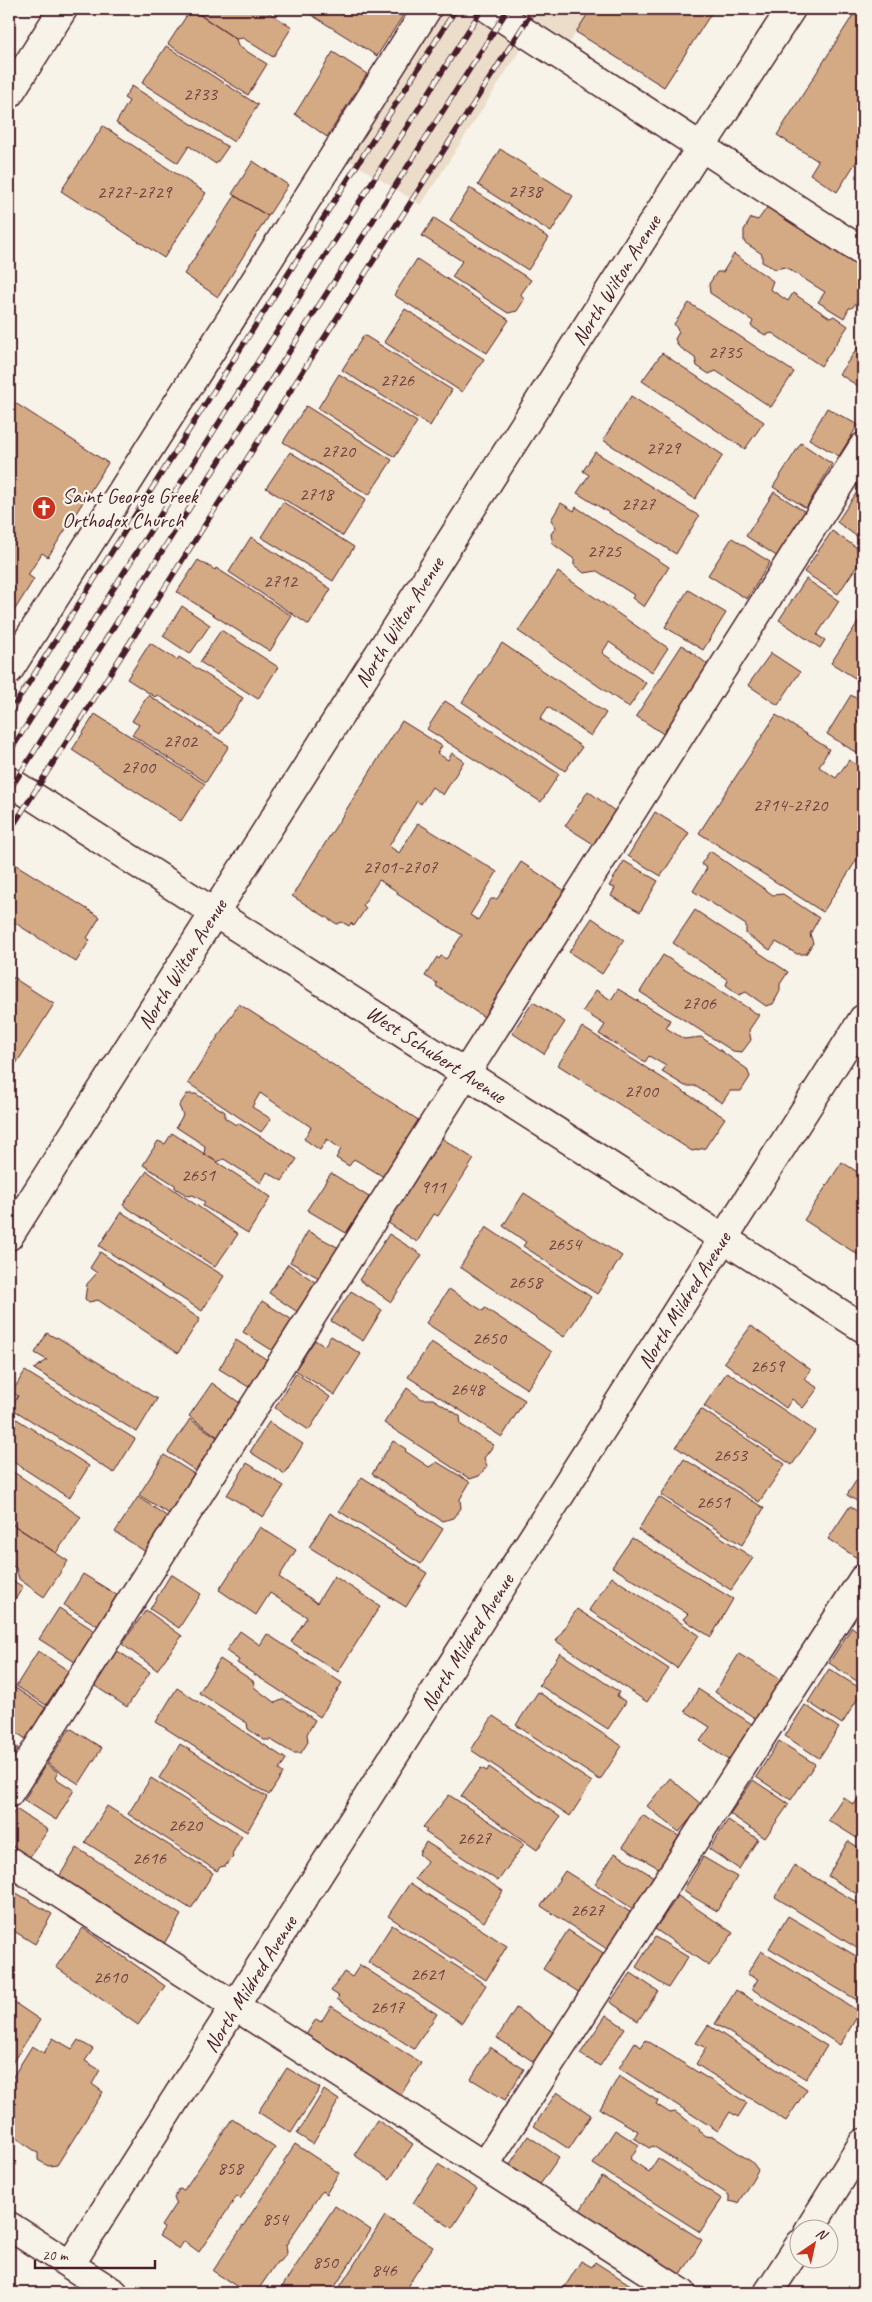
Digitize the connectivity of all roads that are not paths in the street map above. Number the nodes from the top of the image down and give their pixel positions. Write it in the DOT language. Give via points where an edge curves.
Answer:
graph roads {
  1 [pos="63,9"];
  2 [pos="427,9"];
  3 [pos="489,9"];
  4 [pos="791,9"];
  5 [pos="9,94"];
  6 [pos="701,147"];
  7 [pos="863,252"];
  8 [pos="863,447"];
  9 [pos="9,670"];
  10 [pos="9,781"];
  11 [pos="214,913"];
  12 [pos="863,1019"];
  13 [pos="467,1074"];
  14 [pos="9,1236"];
  15 [pos="724,1238"];
  16 [pos="863,1328"];
  17 [pos="863,1579"];
  18 [pos="9,1793"];
  19 [pos="9,1861"];
  20 [pos="235,2006"];
  21 [pos="863,2143"];
  22 [pos="484,2166"];
  23 [pos="815,2220"];
  24 [pos="9,2226"];
  25 [pos="790,2259"];
  26 [pos="70,2265"];
  27 [pos="114,2293"];
  28 [pos="682,2293"];
  29 [pos="768,2293"];
  1 -- 5 [label="street"];
  2 -- 9 [label="street"];
  3 -- 6 [label="street"];
  4 -- 6 [label="street, North Wilton Avenue"];
  6 -- 7 [label="street"];
  6 -- 11 [label="street, North Wilton Avenue"];
  8 -- 13 [label="street"];
  10 -- 11 [label="street, West Schubert Avenue"];
  11 -- 13 [label="street, West Schubert Avenue"];
  11 -- 14 [label="street, North Wilton Avenue"];
  12 -- 15 [label="street, North Mildred Avenue"];
  13 -- 15 [label="street, West Schubert Avenue"];
  13 -- 18 [label="street"];
  15 -- 16 [label="street, West Schubert Avenue"];
  15 -- 20 [label="street, North Mildred Avenue"];
  17 -- 22 [label="street"];
  19 -- 20 [label="street"];
  20 -- 22 [label="street"];
  20 -- 26 [label="street, North Mildred Avenue"];
  21 -- 23 [label="street"];
  22 -- 28 [label="street"];
  24 -- 26 [label="street"];
  25 -- 29 [label="street"];
  26 -- 27 [label="street"];
}
